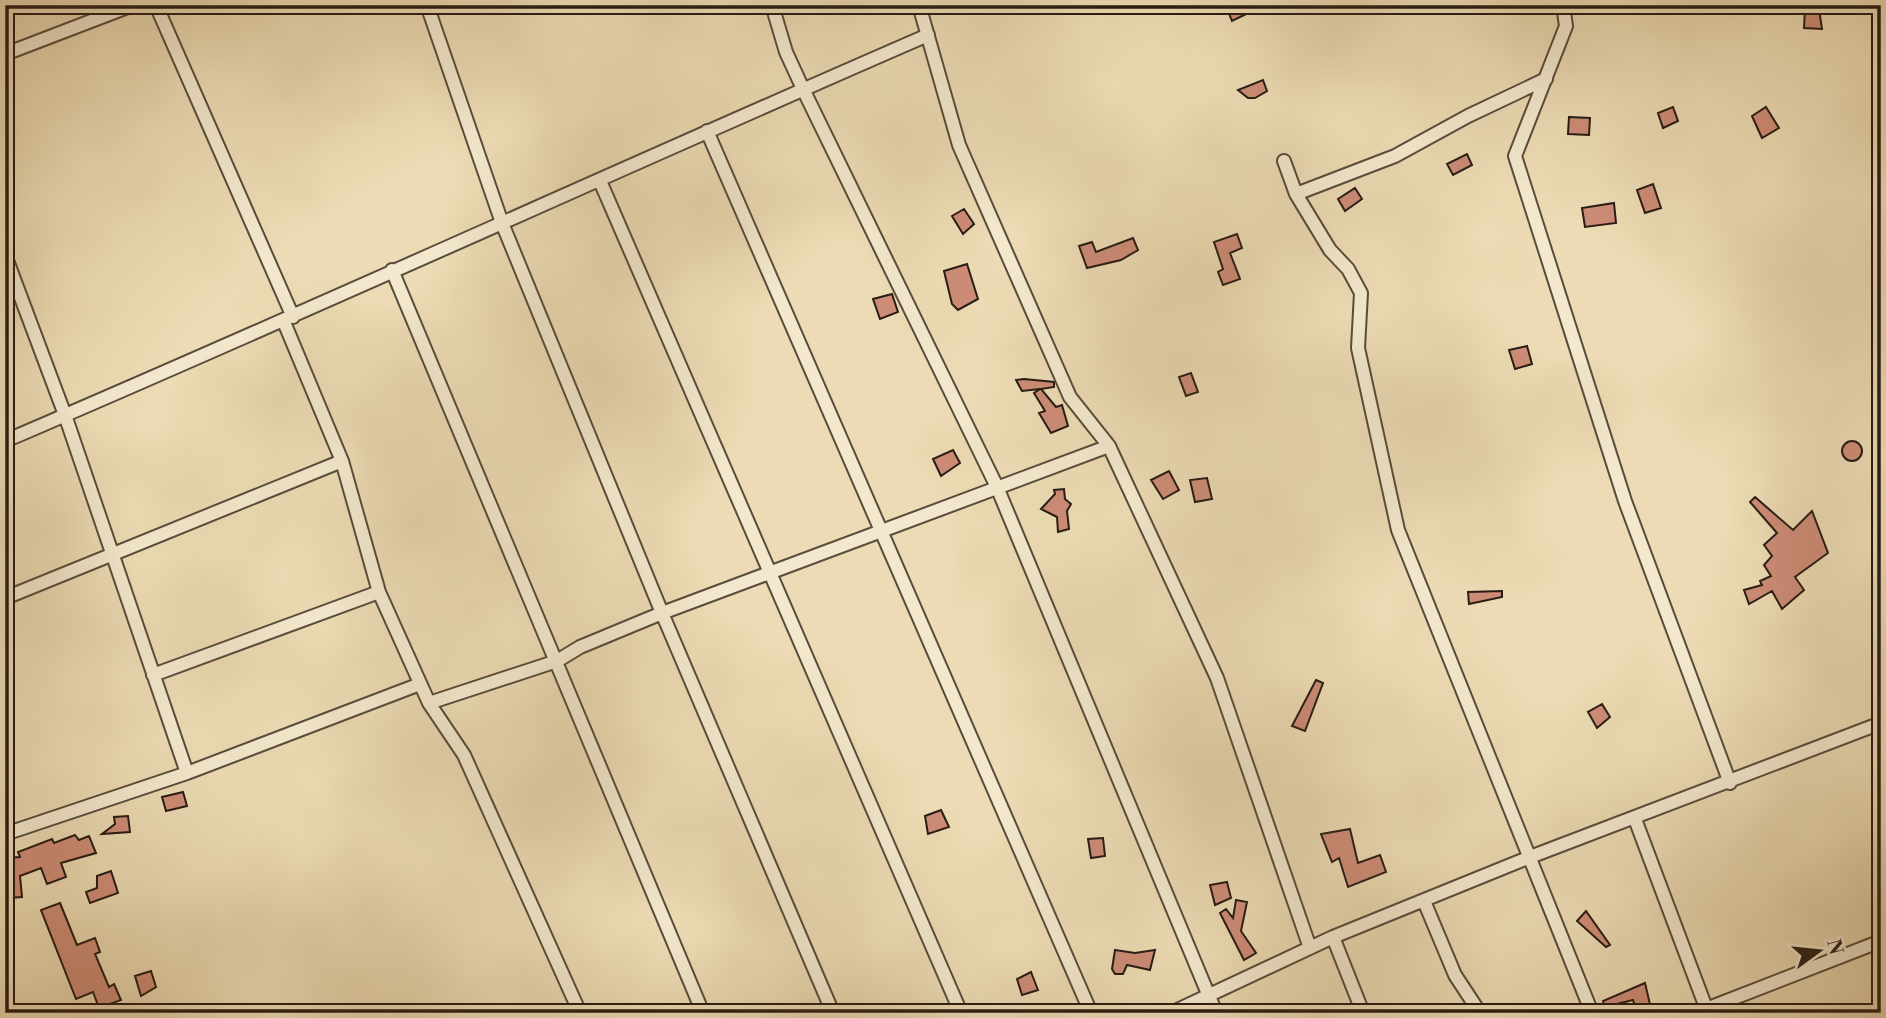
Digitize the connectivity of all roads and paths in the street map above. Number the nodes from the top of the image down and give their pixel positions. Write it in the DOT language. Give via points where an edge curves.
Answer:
graph roads {
  1 [pos="133,5"];
  2 [pos="156,5"];
  3 [pos="427,5"];
  4 [pos="772,5"];
  5 [pos="919,5"];
  6 [pos="1563,5"];
  7 [pos="928,35"];
  8 [pos="5,54"];
  9 [pos="1546,79"];
  10 [pos="803,89"];
  11 [pos="707,131"];
  12 [pos="1284,161"];
  13 [pos="600,181"];
  14 [pos="1296,194"];
  15 [pos="502,223"];
  16 [pos="5,255"];
  17 [pos="392,270"];
  18 [pos="288,319"];
  19 [pos="65,415"];
  20 [pos="5,441"];
  21 [pos="1110,446"];
  22 [pos="342,461"];
  23 [pos="997,487"];
  24 [pos="882,533"];
  25 [pos="112,553"];
  26 [pos="769,575"];
  27 [pos="379,593"];
  28 [pos="5,598"];
  29 [pos="662,613"];
  30 [pos="557,661"];
  31 [pos="153,675"];
  32 [pos="420,684"];
  33 [pos="429,703"];
  34 [pos="1881,723"];
  35 [pos="187,773"];
  36 [pos="1730,783"];
  37 [pos="1635,819"];
  38 [pos="5,834"];
  39 [pos="1530,857"];
  40 [pos="1424,901"];
  41 [pos="1333,937"];
  42 [pos="1881,941"];
  43 [pos="1310,948"];
  44 [pos="1209,997"];
  45 [pos="1707,1011"];
  46 [pos="580,1013"];
  47 [pos="703,1013"];
  48 [pos="832,1013"];
  49 [pos="961,1013"];
  50 [pos="1091,1013"];
  51 [pos="1171,1013"];
  52 [pos="1216,1013"];
  53 [pos="1363,1013"];
  54 [pos="1480,1013"];
  55 [pos="1592,1013"];
  1 -- 8 [label="street"];
  2 -- 18 [label="street"];
  3 -- 15 [label="street"];
  4 -- 10 [label="street"];
  5 -- 7 [label="street"];
  6 -- 9 [label="street" via="1566,26"];
  7 -- 10 [label="street"];
  7 -- 21 [label="street" via="960,145 1064,384"];
  9 -- 14 [label="street" via="1395,156"];
  9 -- 36 [label="street" via="1515,156 1625,501"];
  10 -- 11 [label="street"];
  10 -- 23 [label="street"];
  11 -- 13 [label="street"];
  11 -- 24 [label="street"];
  12 -- 14 [label="street"];
  13 -- 15 [label="street"];
  13 -- 26 [label="street"];
  14 -- 39 [label="street" via="1361,293 1358,348 1398,530"];
  15 -- 17 [label="street"];
  15 -- 29 [label="street"];
  16 -- 19 [label="street"];
  17 -- 18 [label="street"];
  17 -- 30 [label="street"];
  18 -- 19 [label="street"];
  18 -- 22 [label="street"];
  19 -- 20 [label="street"];
  19 -- 25 [label="street"];
  21 -- 23 [label="street"];
  21 -- 43 [label="street" via="1217,678"];
  22 -- 25 [label="street"];
  22 -- 27 [label="street"];
  23 -- 24 [label="street"];
  23 -- 44 [label="street"];
  24 -- 26 [label="street"];
  24 -- 50 [label="street"];
  25 -- 28 [label="street"];
  25 -- 31 [label="street"];
  26 -- 29 [label="street"];
  26 -- 49 [label="street"];
  27 -- 31 [label="street"];
  27 -- 32 [label="street"];
  29 -- 30 [label="street"];
  29 -- 48 [label="street"];
  30 -- 33 [label="street"];
  30 -- 47 [label="street"];
  31 -- 35 [label="street"];
  32 -- 33 [label="street"];
  32 -- 35 [label="street"];
  33 -- 46 [label="street" via="464,755"];
  34 -- 36 [label="street"];
  35 -- 38 [label="street"];
  36 -- 37 [label="street"];
  37 -- 39 [label="street"];
  37 -- 45 [label="street"];
  39 -- 40 [label="street"];
  39 -- 55 [label="street"];
  40 -- 41 [label="street"];
  40 -- 54 [label="street" via="1455,975"];
  41 -- 43 [label="street"];
  41 -- 53 [label="street"];
  42 -- 45 [label="street"];
  43 -- 44 [label="street"];
  44 -- 51 [label="street"];
  44 -- 52 [label="street"];
}
